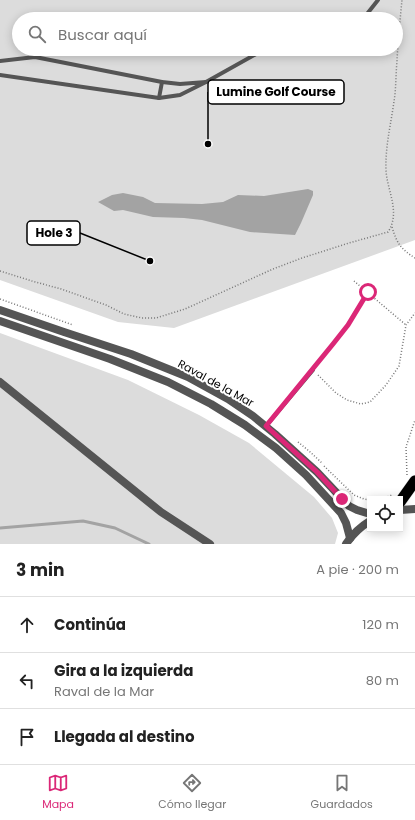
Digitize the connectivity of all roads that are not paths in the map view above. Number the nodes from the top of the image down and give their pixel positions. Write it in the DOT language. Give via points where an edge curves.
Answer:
graph roads {
  1 [pos="378,0"];
  2 [pos="369,12"];
  3 [pos="252,56"];
  4 [pos="0,61"];
  5 [pos="0,75"];
  6 [pos="162,82"];
  7 [pos="206,82"];
  8 [pos="160,98"];
  9 [pos="0,310"];
  10 [pos="0,321"];
  11 [pos="313,370"];
  12 [pos="0,382"];
  13 [pos="266,426"];
  14 [pos="415,481"];
  15 [pos="403,498"];
  16 [pos="415,509"];
  17 [pos="403,510"];
  18 [pos="367,513"];
  19 [pos="367,523"];
  20 [pos="348,541"];
  21 [pos="210,544"];
  1 -- 2 [label="lane"];
  3 -- 7 [label="lane"];
  4 -- 6 [label="lane" via="35,57"];
  5 -- 8 [label="lane"];
  6 -- 7 [label="lane"];
  6 -- 8 [label="lane"];
  7 -- 8 [label="lane" via="180,95"];
  9 -- 13 [label="street, Raval de la Mar" via="131,354 188,377 228,399"];
  10 -- 20 [label="street, Raval de la Mar" via="110,359 168,382 212,404 276,448 306,475 340,513 346,523"];
  11 -- 13 [label="lane"];
  12 -- 21 [label="street" via="161,512"];
  13 -- 18 [label="street, Raval de la Mar" via="317,472 349,506"];
  14 -- 15 [label="highway"];
  16 -- 17 [label="street"];
  19 -- 20 [label="street"];
}
